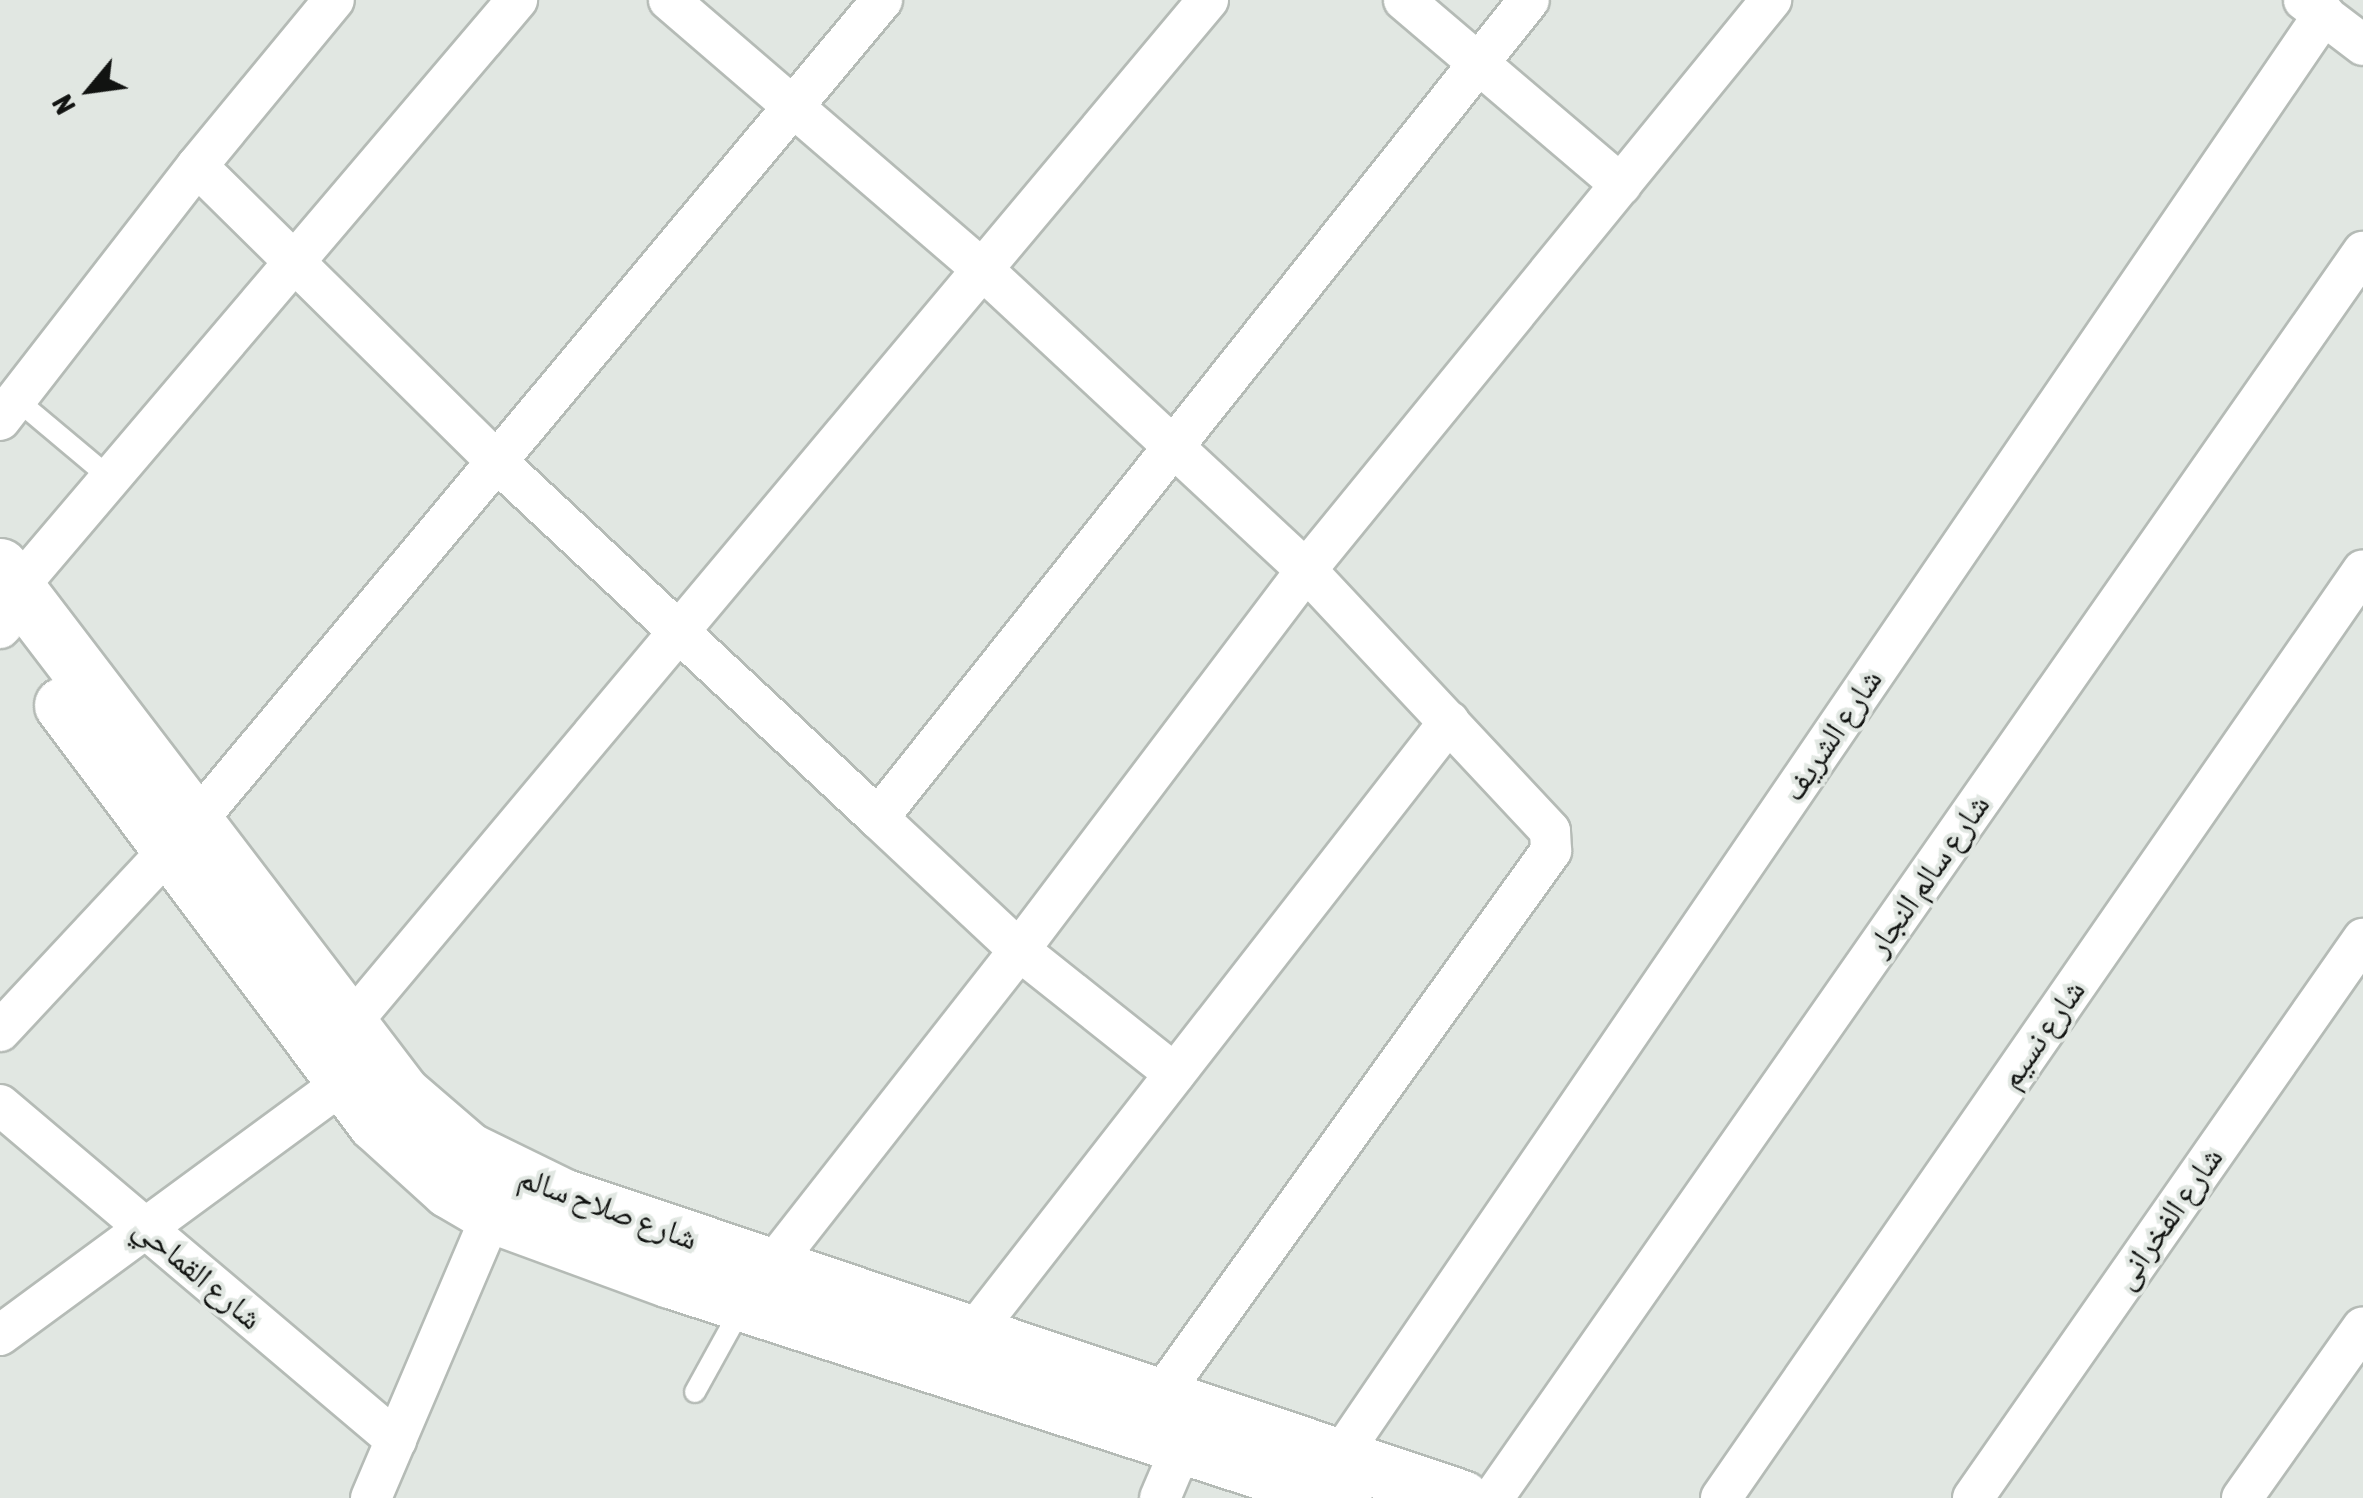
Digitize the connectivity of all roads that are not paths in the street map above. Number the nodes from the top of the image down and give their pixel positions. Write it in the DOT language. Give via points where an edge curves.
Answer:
graph roads {
  1 [pos="334,0"];
  2 [pos="517,0"];
  3 [pos="669,0"];
  4 [pos="882,0"];
  5 [pos="1208,0"];
  6 [pos="1404,0"];
  7 [pos="1530,0"];
  8 [pos="1771,0"];
  9 [pos="2314,7"];
  10 [pos="2363,45"];
  11 [pos="1479,61"];
  12 [pos="793,106"];
  13 [pos="197,166"];
  14 [pos="1620,185"];
  15 [pos="2363,252"];
  16 [pos="295,258"];
  17 [pos="981,268"];
  18 [pos="8,410"];
  19 [pos="1172,450"];
  20 [pos="495,460"];
  21 [pos="110,478"];
  22 [pos="1306,570"];
  23 [pos="2363,570"];
  24 [pos="4,606"];
  25 [pos="680,628"];
  26 [pos="1449,722"];
  27 [pos="878,818"];
  28 [pos="184,835"];
  29 [pos="2363,938"];
  30 [pos="1019,950"];
  31 [pos="350,1024"];
  32 [pos="0,1031"];
  33 [pos="1175,1074"];
  34 [pos="345,1082"];
  35 [pos="0,1105"];
  36 [pos="492,1215"];
  37 [pos="145,1228"];
  38 [pos="676,1257"];
  39 [pos="758,1284"];
  40 [pos="2363,1327"];
  41 [pos="973,1333"];
  42 [pos="0,1335"];
  43 [pos="694,1392"];
  44 [pos="1162,1395"];
  45 [pos="396,1440"];
  46 [pos="1183,1444"];
  47 [pos="1342,1477"];
  48 [pos="371,1498"];
  49 [pos="1160,1498"];
  50 [pos="1462,1498"];
  51 [pos="1492,1498"];
  52 [pos="1720,1498"];
  53 [pos="1973,1498"];
  54 [pos="2242,1498"];
  1 -- 13 [label="street"];
  2 -- 16 [label="street"];
  3 -- 12 [label="street"];
  4 -- 12 [label="street"];
  5 -- 17 [label="street"];
  6 -- 11 [label="street"];
  7 -- 11 [label="street"];
  8 -- 14 [label="street"];
  9 -- 10 [label="street"];
  9 -- 47 [label="street, شارع الشريف"];
  11 -- 14 [label="street"];
  11 -- 19 [label="street"];
  12 -- 17 [label="street"];
  12 -- 20 [label="street"];
  13 -- 16 [label="street"];
  13 -- 18 [label="street"];
  14 -- 22 [label="street"];
  15 -- 51 [label="street, شارع سالم النجار"];
  16 -- 20 [label="street"];
  16 -- 21 [label="street"];
  17 -- 19 [label="street"];
  17 -- 25 [label="street"];
  18 -- 21 [label="lane"];
  19 -- 22 [label="street"];
  19 -- 27 [label="street"];
  20 -- 25 [label="street"];
  20 -- 28 [label="street"];
  21 -- 24 [label="street"];
  22 -- 26 [label="street"];
  22 -- 30 [label="street"];
  23 -- 52 [label="street, شارع نسيم"];
  24 -- 28 [label="main road, شارع صلاح سالم"];
  25 -- 27 [label="street"];
  25 -- 31 [label="street"];
  26 -- 33 [label="street"];
  26 -- 44 [label="street" via="1545,822 1551,851"];
  27 -- 30 [label="street"];
  28 -- 31 [label="main road, شارع صلاح سالم"];
  28 -- 32 [label="street"];
  28 -- 34 [label="main road, شارع صلاح سالم"];
  29 -- 53 [label="street, شارع الفخرانى"];
  30 -- 33 [label="street"];
  30 -- 39 [label="street"];
  31 -- 38 [label="main road, شارع صلاح سالم" via="402,1093 468,1150"];
  33 -- 41 [label="street"];
  34 -- 36 [label="main road, شارع صلاح سالم" via="410,1158"];
  34 -- 37 [label="street"];
  35 -- 37 [label="street, شارع القماحي"];
  36 -- 38 [label="main road, شارع صلاح سالم"];
  36 -- 45 [label="street"];
  37 -- 42 [label="street"];
  37 -- 45 [label="street, شارع القماحي"];
  38 -- 39 [label="main road, شارع صلاح سالم"];
  39 -- 41 [label="main road, شارع صلاح سالم"];
  39 -- 43 [label="lane"];
  39 -- 46 [label="main road, شارع صلاح سالم"];
  40 -- 54 [label="street"];
  41 -- 44 [label="main road, شارع صلاح سالم"];
  44 -- 47 [label="main road, شارع صلاح سالم"];
  45 -- 48 [label="street"];
  46 -- 47 [label="main road, شارع صلاح سالم"];
  46 -- 49 [label="street"];
  47 -- 50 [label="main road, شارع صلاح سالم"];
}
